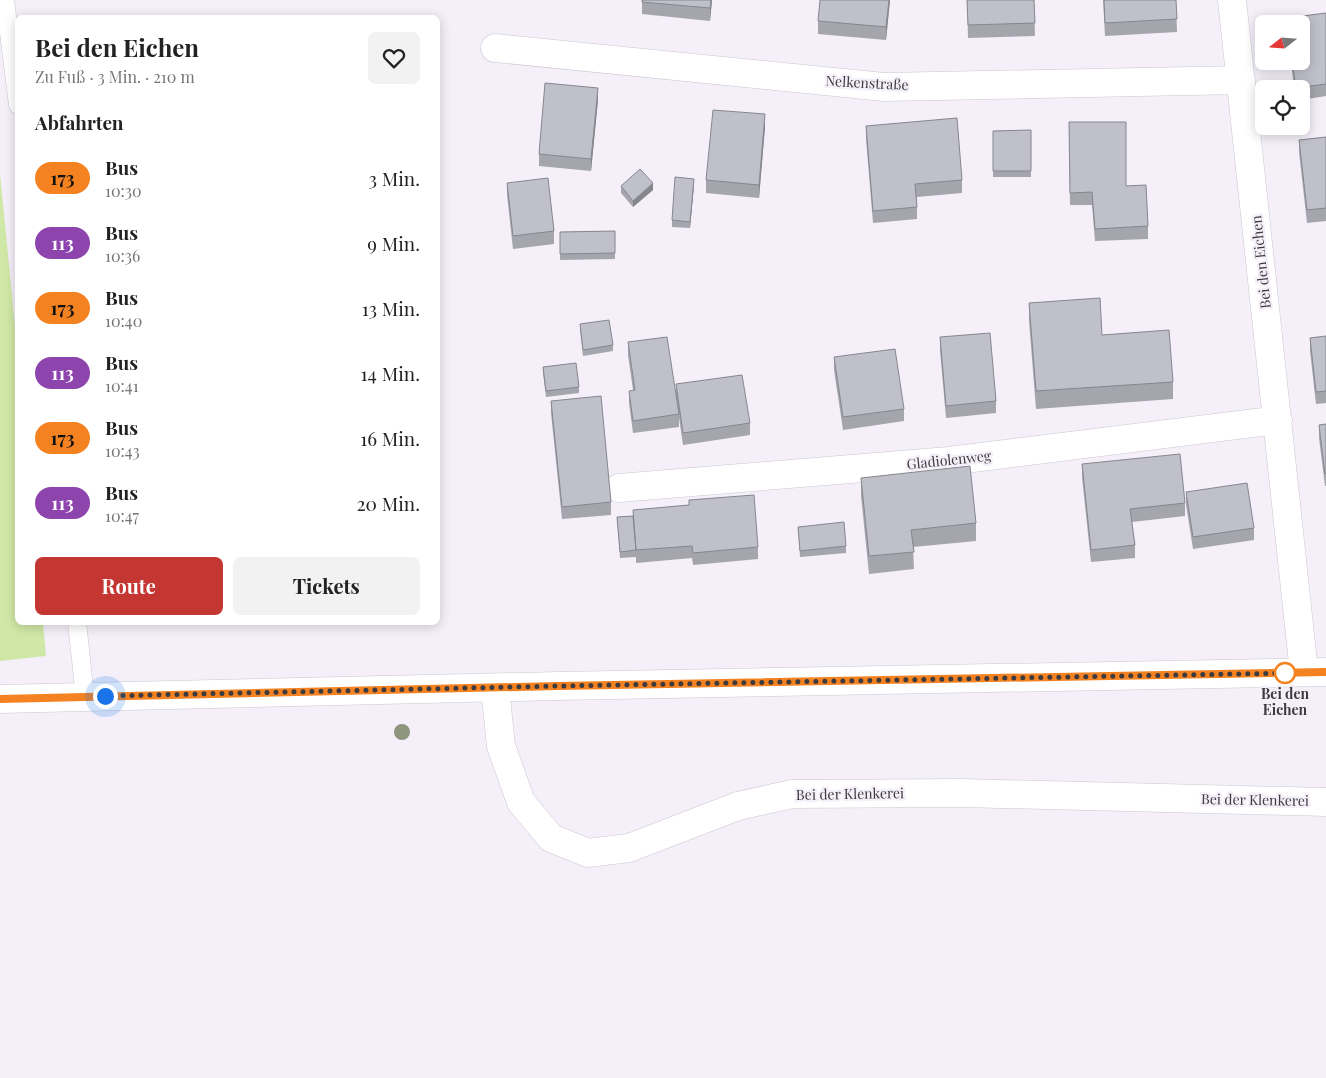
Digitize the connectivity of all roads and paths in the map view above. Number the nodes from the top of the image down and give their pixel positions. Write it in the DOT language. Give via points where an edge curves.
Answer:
graph roads {
  1 [pos="6,0"];
  2 [pos="1232,0"];
  3 [pos="495,48"];
  4 [pos="15,79"];
  5 [pos="1242,80"];
  6 [pos="1278,420"];
  7 [pos="619,488"];
  8 [pos="77,625"];
  9 [pos="1315,672"];
  10 [pos="495,688"];
  11 [pos="86,697"];
  12 [pos="0,699"];
  13 [pos="1326,802"];
  1 -- 4 [label="lane"];
  2 -- 5 [label="street, Bei den Eichen"];
  3 -- 5 [label="street, Nelkenstraße" via="884,87"];
  5 -- 6 [label="street, Bei den Eichen"];
  6 -- 7 [label="street, Gladiolenweg" via="950,461"];
  6 -- 9 [label="street, Bei den Eichen"];
  8 -- 11 [label="lane"];
  9 -- 10 [label="street"];
  10 -- 11 [label="street"];
  10 -- 13 [label="street, Bei der Klenkerei" via="501,746 521,802 552,838 588,853 629,848 738,806 792,794 961,792"];
  11 -- 12 [label="street"];
}
